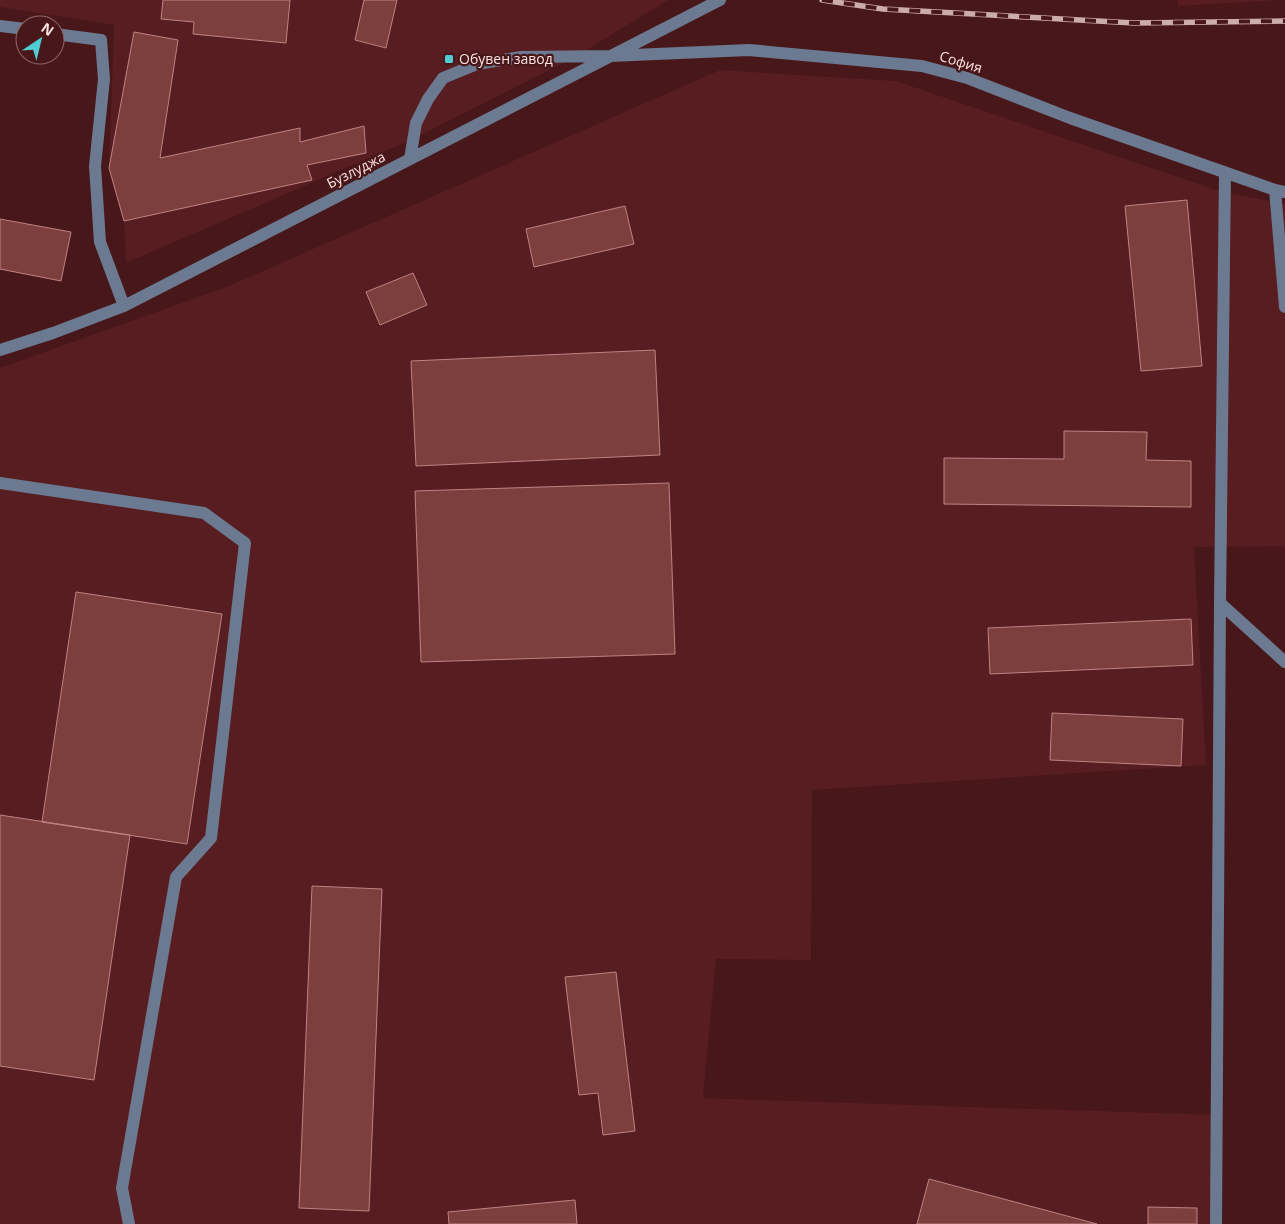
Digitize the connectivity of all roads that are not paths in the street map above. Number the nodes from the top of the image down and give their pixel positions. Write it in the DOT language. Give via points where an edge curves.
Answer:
graph roads {
  1 [pos="720,0"];
  2 [pos="0,26"];
  3 [pos="15,28"];
  4 [pos="65,35"];
  5 [pos="610,56"];
  6 [pos="410,159"];
  7 [pos="1225,172"];
  8 [pos="1280,191"];
  9 [pos="124,306"];
  10 [pos="1285,307"];
  11 [pos="0,350"];
  12 [pos="0,483"];
  13 [pos="1220,603"];
  14 [pos="1285,662"];
  15 [pos="129,1224"];
  16 [pos="1216,1224"];
  1 -- 5 [label="street, Бузлуджа"];
  2 -- 3 [label="street"];
  4 -- 9 [label="street" via="101,40 104,80 95,166 100,242"];
  5 -- 6 [label="street, Бузлуджа"];
  5 -- 6 [label="street, София" via="521,58 477,64 443,78 416,123"];
  5 -- 7 [label="street, София" via="749,50 922,66 967,78"];
  6 -- 9 [label="street, Бузлуджа"];
  7 -- 8 [label="street, София"];
  7 -- 13 [label="street"];
  8 -- 10 [label="street"];
  9 -- 11 [label="street, Бузлуджа"];
  12 -- 15 [label="street" via="204,513 246,543 211,838 176,877 122,1188"];
  13 -- 14 [label="street"];
  13 -- 16 [label="street"];
}
